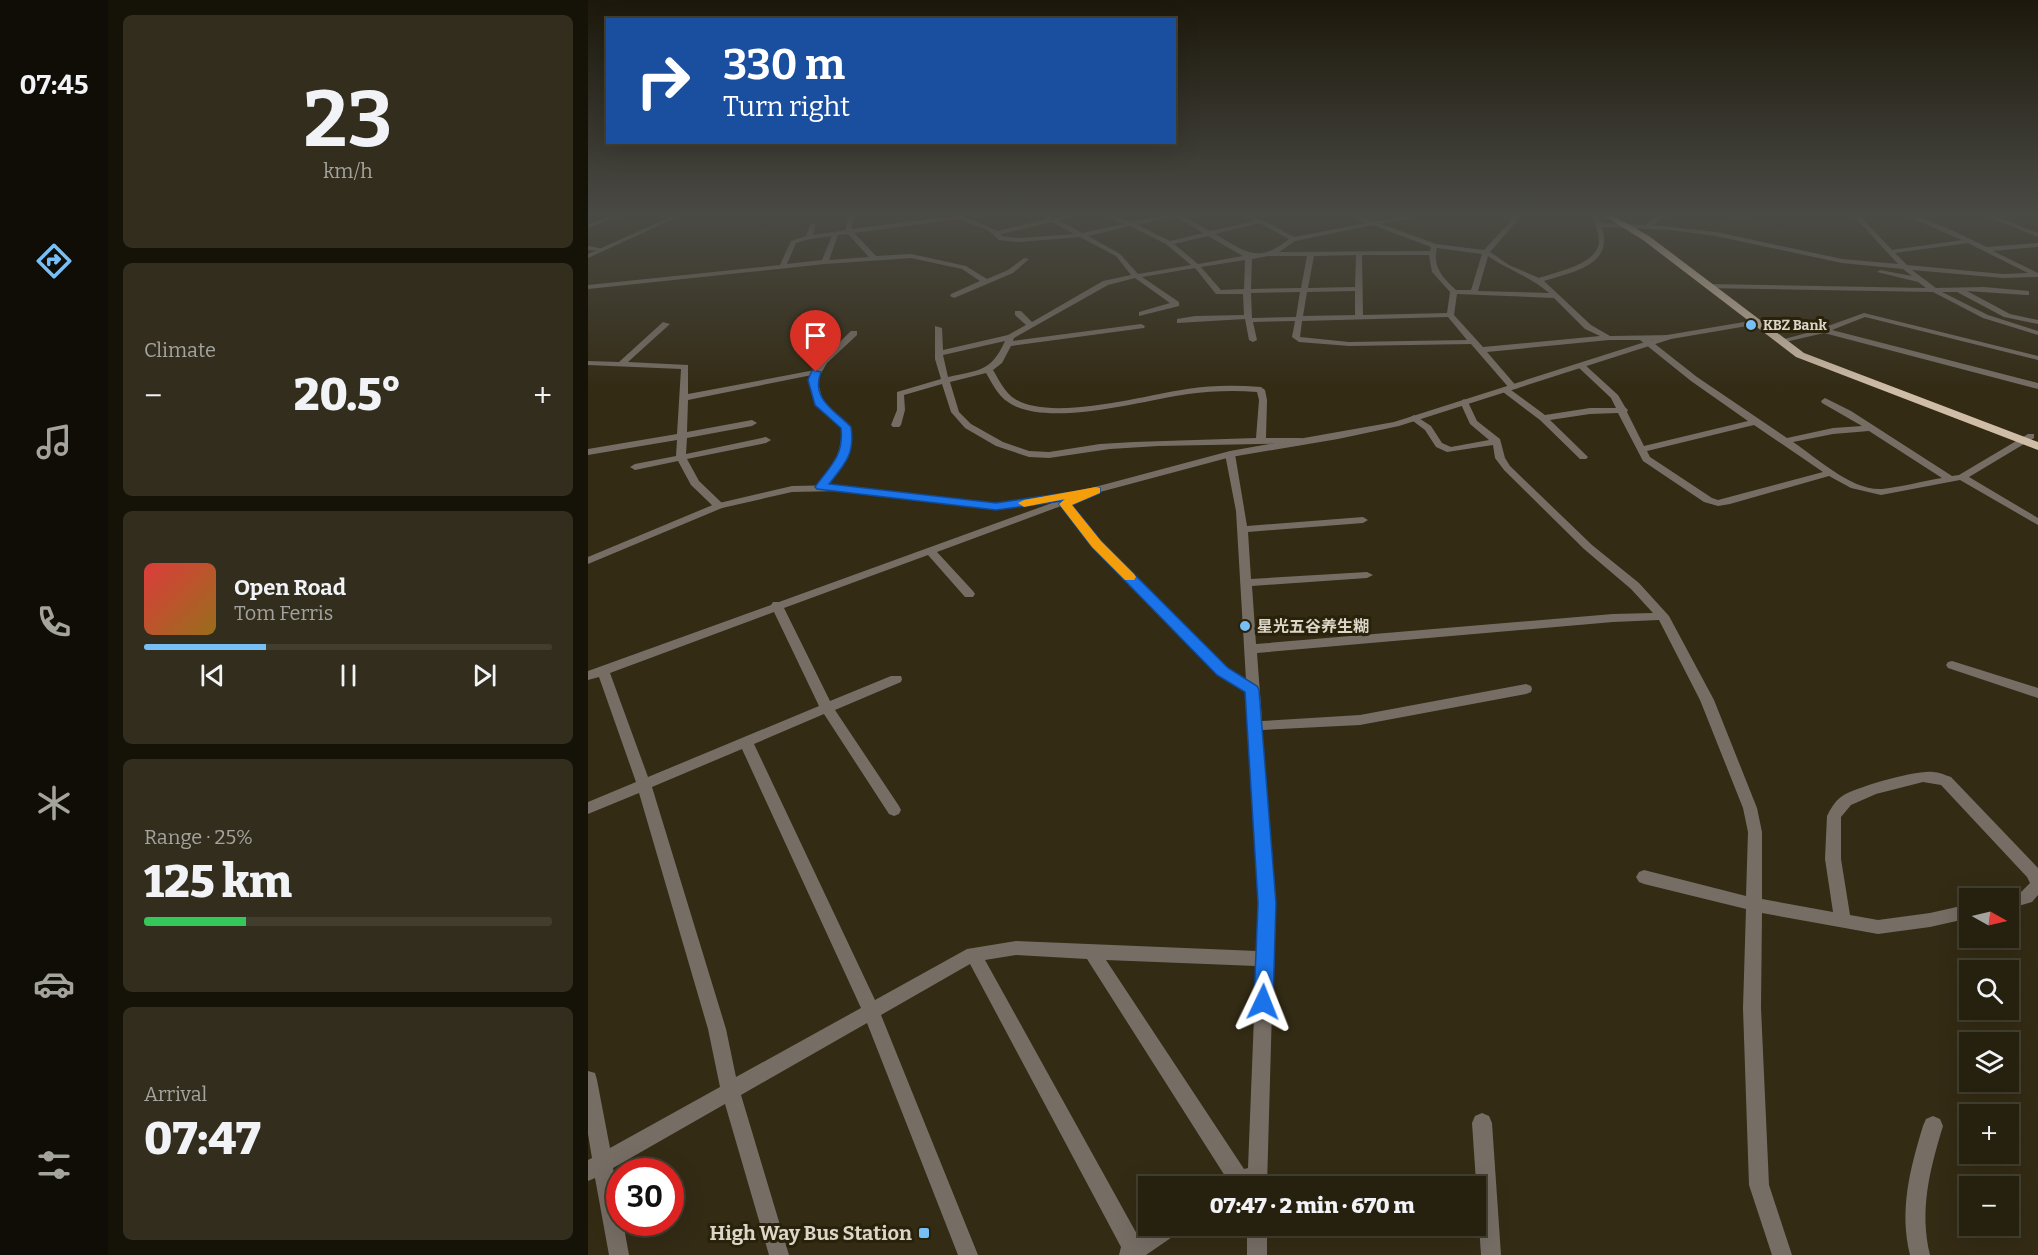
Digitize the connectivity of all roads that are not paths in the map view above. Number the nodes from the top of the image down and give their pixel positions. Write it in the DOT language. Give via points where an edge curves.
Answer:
graph roads {
  1 [pos="713,274"];
  2 [pos="974,274"];
  3 [pos="1006,274"];
  4 [pos="1134,274"];
  5 [pos="1149,274"];
  6 [pos="1203,274"];
  7 [pos="1250,274"];
  8 [pos="1308,274"];
  9 [pos="1358,274"];
  10 [pos="1436,274"];
  11 [pos="1480,274"];
  12 [pos="1523,274"];
  13 [pos="1558,274"];
  14 [pos="1692,274"];
  15 [pos="1887,274"];
  16 [pos="1912,274"];
  17 [pos="1973,274"];
  18 [pos="2038,275"];
  19 [pos="1136,276"];
  20 [pos="1539,280"];
  21 [pos="1920,280"];
  22 [pos="985,281"];
  23 [pos="1708,286"];
  24 [pos="588,287"];
  25 [pos="1358,289"];
  26 [pos="1933,290"];
  27 [pos="1958,290"];
  28 [pos="1247,291"];
  29 [pos="1305,291"];
  30 [pos="1454,292"];
  31 [pos="1474,293"];
  32 [pos="2026,293"];
  33 [pos="954,296"];
  34 [pos="1557,296"];
  35 [pos="1018,313"];
  36 [pos="1142,314"];
  37 [pos="1450,315"];
  38 [pos="1359,317"];
  39 [pos="1248,319"];
  40 [pos="1299,319"];
  41 [pos="1180,321"];
  42 [pos="1756,322"];
  43 [pos="2038,322"];
  44 [pos="666,324"];
  45 [pos="1030,325"];
  46 [pos="1141,326"];
  47 [pos="938,328"];
  48 [pos="1823,330"];
  49 [pos="854,333"];
  50 [pos="2038,333"];
  51 [pos="1609,339"];
  52 [pos="1010,340"];
  53 [pos="1253,340"];
  54 [pos="1781,340"];
  55 [pos="1646,341"];
  56 [pos="1472,342"];
  57 [pos="1479,350"];
  58 [pos="940,353"];
  59 [pos="2038,358"];
  60 [pos="588,363"];
  61 [pos="621,364"];
  62 [pos="1581,366"];
  63 [pos="988,369"];
  64 [pos="816,372"];
  65 [pos="946,379"];
  66 [pos="2038,386"];
  67 [pos="1510,389"];
  68 [pos="683,398"];
  69 [pos="1825,401"];
  70 [pos="1464,402"];
  71 [pos="1624,410"];
  72 [pos="1414,418"];
  73 [pos="1544,418"];
  74 [pos="1754,422"];
  75 [pos="752,423"];
  76 [pos="896,425"];
  77 [pos="1871,428"];
  78 [pos="682,436"];
  79 [pos="766,440"];
  80 [pos="1261,440"];
  81 [pos="2032,440"];
  82 [pos="1497,441"];
  83 [pos="1785,441"];
  84 [pos="1305,442"];
  85 [pos="1642,449"];
  86 [pos="588,452"];
  87 [pos="1230,454"];
  88 [pos="1583,457"];
  89 [pos="681,458"];
  90 [pos="636,467"];
  91 [pos="1830,473"];
  92 [pos="1957,479"];
  93 [pos="821,487"];
  94 [pos="1096,490"];
  95 [pos="1065,504"];
  96 [pos="719,506"];
  97 [pos="1363,520"];
  98 [pos="2038,522"];
  99 [pos="1242,529"];
  100 [pos="929,550"];
  101 [pos="588,561"];
  102 [pos="1367,575"];
  103 [pos="1246,583"];
  104 [pos="969,594"];
  105 [pos="777,605"];
  106 [pos="1663,616"];
  107 [pos="1250,649"];
  108 [pos="1952,665"];
  109 [pos="595,673"];
  110 [pos="896,679"];
  111 [pos="1526,689"];
  112 [pos="1252,690"];
  113 [pos="2038,693"];
  114 [pos="826,707"];
  115 [pos="1255,726"];
  116 [pos="746,742"];
  117 [pos="644,784"];
  118 [pos="588,808"];
  119 [pos="894,810"];
  120 [pos="1644,877"];
  121 [pos="2038,885"];
  122 [pos="2019,899"];
  123 [pos="1752,903"];
  124 [pos="1959,913"];
  125 [pos="1843,922"];
  126 [pos="1092,952"];
  127 [pos="973,954"];
  128 [pos="1265,958"];
  129 [pos="871,1011"];
  130 [pos="588,1080"];
  131 [pos="730,1090"];
  132 [pos="1482,1123"];
  133 [pos="1933,1125"];
  134 [pos="595,1167"];
  135 [pos="1241,1176"];
  136 [pos="1246,1176"];
  137 [pos="1157,1236"];
  138 [pos="1257,1236"];
  139 [pos="1132,1253"];
  140 [pos="619,1255"];
  141 [pos="779,1255"];
  142 [pos="968,1255"];
  143 [pos="1257,1255"];
  144 [pos="1491,1255"];
  145 [pos="1782,1255"];
  146 [pos="1920,1255"];
  1 -- 24 [label="street"];
  2 -- 22 [label="street"];
  3 -- 22 [label="street"];
  4 -- 19 [label="street"];
  5 -- 19 [label="street"];
  6 -- 28 [label="street" via="1219,292"];
  7 -- 28 [label="street"];
  8 -- 29 [label="street"];
  9 -- 25 [label="street"];
  10 -- 30 [label="street"];
  11 -- 31 [label="street"];
  12 -- 20 [label="street"];
  13 -- 20 [label="street"];
  14 -- 23 [label="highway"];
  15 -- 21 [label="street"];
  16 -- 21 [label="street"];
  17 -- 18 [label="street"];
  19 -- 36 [label="street" via="1176,304"];
  19 -- 45 [label="street" via="1107,283"];
  20 -- 34 [label="street"];
  21 -- 26 [label="street"];
  22 -- 33 [label="street"];
  23 -- 26 [label="street"];
  23 -- 42 [label="highway"];
  25 -- 29 [label="street"];
  25 -- 38 [label="street"];
  26 -- 27 [label="street"];
  26 -- 50 [label="street" via="1987,318"];
  27 -- 32 [label="street"];
  27 -- 43 [label="street" via="2002,314"];
  28 -- 29 [label="street"];
  28 -- 39 [label="street"];
  29 -- 40 [label="street"];
  30 -- 31 [label="street"];
  30 -- 37 [label="street"];
  31 -- 34 [label="street"];
  34 -- 51 [label="street" via="1588,327"];
  35 -- 45 [label="street"];
  37 -- 38 [label="street"];
  37 -- 56 [label="street"];
  38 -- 40 [label="street"];
  39 -- 40 [label="street"];
  39 -- 41 [label="street"];
  39 -- 53 [label="street"];
  40 -- 56 [label="street" via="1296,337 1306,342"];
  42 -- 54 [label="highway"];
  42 -- 55 [label="street"];
  44 -- 61 [label="street"];
  45 -- 52 [label="street"];
  46 -- 52 [label="street"];
  47 -- 58 [label="street"];
  48 -- 54 [label="street"];
  48 -- 59 [label="street" via="1864,315"];
  48 -- 66 [label="street"];
  49 -- 64 [label="street"];
  51 -- 55 [label="street"];
  51 -- 57 [label="street"];
  52 -- 58 [label="street"];
  52 -- 63 [label="street" via="1001,361"];
  54 -- 81 [label="highway" via="1800,355"];
  55 -- 62 [label="street"];
  55 -- 74 [label="street"];
  56 -- 57 [label="street"];
  57 -- 67 [label="street"];
  58 -- 65 [label="street"];
  60 -- 61 [label="street"];
  61 -- 68 [label="street" via="685,367"];
  62 -- 67 [label="street"];
  62 -- 71 [label="street"];
  63 -- 65 [label="street"];
  63 -- 80 [label="street" via="1011,401 1050,409 1113,405 1195,390 1261,390"];
  64 -- 68 [label="street"];
  64 -- 93 [label="street" via="813,380 820,405 846,427 848,442 842,460"];
  65 -- 76 [label="street" via="900,394 901,410"];
  65 -- 80 [label="street" via="955,412 963,421 983,436 1026,454 1154,443"];
  67 -- 70 [label="street"];
  67 -- 73 [label="street"];
  68 -- 78 [label="street"];
  69 -- 77 [label="street"];
  70 -- 72 [label="street"];
  70 -- 82 [label="street" via="1473,422"];
  71 -- 73 [label="street"];
  71 -- 85 [label="street"];
  72 -- 82 [label="street" via="1428,428 1444,449 1458,450"];
  72 -- 84 [label="street"];
  73 -- 88 [label="street"];
  74 -- 83 [label="street"];
  74 -- 85 [label="street"];
  75 -- 78 [label="street"];
  77 -- 83 [label="street"];
  77 -- 92 [label="street"];
  78 -- 86 [label="street"];
  78 -- 89 [label="street"];
  79 -- 89 [label="street"];
  80 -- 84 [label="street"];
  81 -- 92 [label="street"];
  82 -- 106 [label="street" via="1496,448 1507,468"];
  83 -- 91 [label="street"];
  84 -- 87 [label="street"];
  85 -- 91 [label="street" via="1646,459 1718,503"];
  87 -- 94 [label="street"];
  87 -- 99 [label="street"];
  89 -- 90 [label="street"];
  89 -- 96 [label="street" via="695,483"];
  91 -- 92 [label="street" via="1869,492"];
  92 -- 98 [label="street"];
  93 -- 94 [label="street" via="996,506"];
  93 -- 96 [label="street" via="792,489"];
  94 -- 95 [label="street"];
  95 -- 100 [label="street"];
  95 -- 112 [label="street" via="1096,544 1222,672"];
  96 -- 101 [label="street"];
  97 -- 99 [label="street"];
  99 -- 103 [label="street"];
  100 -- 104 [label="street"];
  100 -- 105 [label="street"];
  102 -- 103 [label="street"];
  103 -- 107 [label="street"];
  105 -- 109 [label="street"];
  105 -- 114 [label="street"];
  106 -- 107 [label="street"];
  106 -- 123 [label="street" via="1707,700 1750,808 1755,832"];
  107 -- 112 [label="street"];
  108 -- 113 [label="street"];
  109 -- 117 [label="street"];
  110 -- 114 [label="street"];
  111 -- 115 [label="street" via="1360,720"];
  112 -- 115 [label="street"];
  114 -- 116 [label="street"];
  114 -- 119 [label="street"];
  115 -- 128 [label="street" via="1267,903"];
  116 -- 117 [label="street"];
  116 -- 129 [label="street"];
  117 -- 118 [label="street"];
  117 -- 131 [label="street" via="717,1029"];
  120 -- 123 [label="street"];
  121 -- 122 [label="street"];
  121 -- 125 [label="street" via="2023,861 1946,781 1923,777 1873,789 1846,801 1834,816 1833,859"];
  123 -- 125 [label="street"];
  123 -- 145 [label="street" via="1759,1185"];
  124 -- 125 [label="street" via="1878,927"];
  126 -- 127 [label="street" via="1016,948"];
  126 -- 128 [label="street"];
  126 -- 135 [label="street"];
  127 -- 129 [label="street"];
  127 -- 139 [label="street"];
  128 -- 136 [label="street"];
  129 -- 131 [label="street"];
  129 -- 142 [label="street"];
  130 -- 134 [label="street"];
  131 -- 134 [label="street"];
  131 -- 141 [label="street"];
  132 -- 144 [label="street"];
  133 -- 146 [label="street" via="1916,1184"];
  134 -- 140 [label="street"];
  137 -- 139 [label="street"];
  138 -- 143 [label="street"];
}
